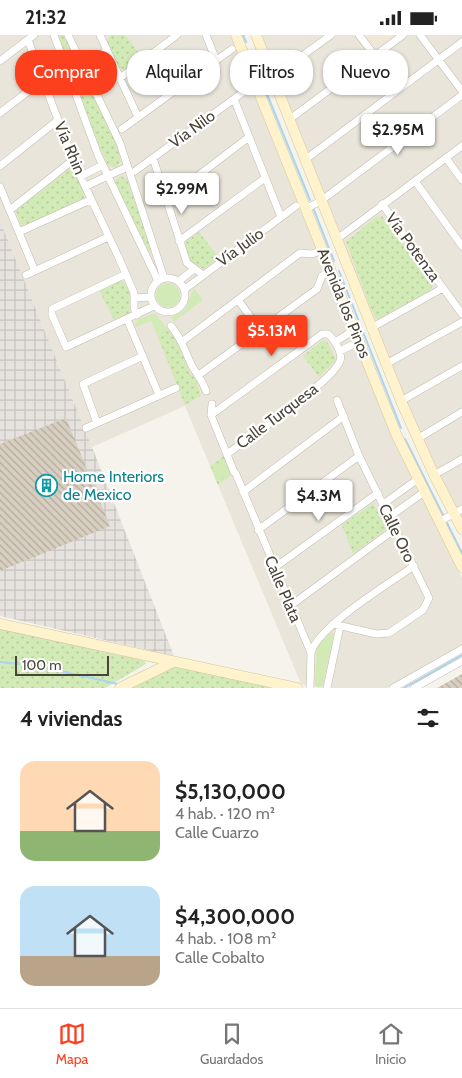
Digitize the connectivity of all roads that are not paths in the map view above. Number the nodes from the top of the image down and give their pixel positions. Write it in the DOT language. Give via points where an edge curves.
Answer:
graph roads {
  1 [pos="54,35"];
  2 [pos="68,35"];
  3 [pos="177,35"];
  4 [pos="206,35"];
  5 [pos="236,35"];
  6 [pos="330,35"];
  7 [pos="359,35"];
  8 [pos="403,35"];
  9 [pos="420,35"];
  10 [pos="102,36"];
  11 [pos="31,37"];
  12 [pos="259,38"];
  13 [pos="462,42"];
  14 [pos="237,49"];
  15 [pos="35,50"];
  16 [pos="75,50"];
  17 [pos="106,50"];
  18 [pos="212,50"];
  19 [pos="263,50"];
  20 [pos="310,50"];
  21 [pos="370,50"];
  22 [pos="383,50"];
  23 [pos="220,58"];
  24 [pos="438,60"];
  25 [pos="0,61"];
  26 [pos="117,71"];
  27 [pos="120,77"];
  28 [pos="462,91"];
  29 [pos="23,95"];
  30 [pos="49,95"];
  31 [pos="97,95"];
  32 [pos="168,95"];
  33 [pos="239,95"];
  34 [pos="280,95"];
  35 [pos="323,95"];
  36 [pos="462,95"];
  37 [pos="234,99"];
  38 [pos="0,113"];
  39 [pos="138,117"];
  40 [pos="290,119"];
  41 [pos="58,120"];
  42 [pos="122,129"];
  43 [pos="249,137"];
  44 [pos="462,146"];
  45 [pos="153,158"];
  46 [pos="446,158"];
  47 [pos="306,159"];
  48 [pos="73,160"];
  49 [pos="103,165"];
  50 [pos="0,166"];
  51 [pos="127,167"];
  52 [pos="135,171"];
  53 [pos="109,175"];
  54 [pos="81,176"];
  55 [pos="265,177"];
  56 [pos="462,180"];
  57 [pos="415,181"];
  58 [pos="86,186"];
  59 [pos="0,187"];
  60 [pos="90,200"];
  61 [pos="166,200"];
  62 [pos="322,200"];
  63 [pos="382,204"];
  64 [pos="301,207"];
  65 [pos="10,210"];
  66 [pos="281,217"];
  67 [pos="19,232"];
  68 [pos="108,237"];
  69 [pos="337,239"];
  70 [pos="179,241"];
  71 [pos="462,246"];
  72 [pos="323,250"];
  73 [pos="158,262"];
  74 [pos="346,262"];
  75 [pos="150,265"];
  76 [pos="194,269"];
  77 [pos="331,270"];
  78 [pos="35,271"];
  79 [pos="126,274"];
  80 [pos="26,275"];
  81 [pos="203,275"];
  82 [pos="161,280"];
  83 [pos="179,281"];
  84 [pos="443,288"];
  85 [pos="185,289"];
  86 [pos="151,297"];
  87 [pos="135,298"];
  88 [pos="238,300"];
  89 [pos="154,306"];
  90 [pos="462,314"];
  91 [pos="137,315"];
  92 [pos="127,319"];
  93 [pos="462,322"];
  94 [pos="171,326"];
  95 [pos="354,327"];
  96 [pos="371,328"];
  97 [pos="261,331"];
  98 [pos="333,339"];
  99 [pos="183,341"];
  100 [pos="361,345"];
  101 [pos="340,353"];
  102 [pos="143,356"];
  103 [pos="386,364"];
  104 [pos="462,366"];
  105 [pos="200,374"];
  106 [pos="176,388"];
  107 [pos="206,391"];
  108 [pos="159,395"];
  109 [pos="337,400"];
  110 [pos="400,401"];
  111 [pos="212,404"];
  112 [pos="462,412"];
  113 [pos="211,415"];
  114 [pos="344,416"];
  115 [pos="97,423"];
  116 [pos="86,428"];
  117 [pos="415,434"];
  118 [pos="397,436"];
  119 [pos="227,454"];
  120 [pos="359,456"];
  121 [pos="462,459"];
  122 [pos="434,475"];
  123 [pos="418,479"];
  124 [pos="243,492"];
  125 [pos="424,492"];
  126 [pos="378,493"];
  127 [pos="383,504"];
  128 [pos="458,512"];
  129 [pos="389,517"];
  130 [pos="439,522"];
  131 [pos="395,529"];
  132 [pos="462,529"];
  133 [pos="258,530"];
  134 [pos="414,566"];
  135 [pos="462,567"];
  136 [pos="274,568"];
  137 [pos="290,606"];
  138 [pos="0,623"];
  139 [pos="336,625"];
  140 [pos="462,649"];
  141 [pos="311,653"];
  142 [pos="156,658"];
  143 [pos="462,661"];
  144 [pos="174,662"];
  145 [pos="155,669"];
  146 [pos="120,688"];
  147 [pos="297,688"];
  148 [pos="310,688"];
  149 [pos="327,688"];
  150 [pos="394,688"];
  151 [pos="414,688"];
  1 -- 49 [label="street"];
  2 -- 16 [label="street"];
  3 -- 27 [label="street"];
  4 -- 18 [label="street"];
  5 -- 14 [label="street, Avenida los Pinos"];
  6 -- 20 [label="street"];
  7 -- 21 [label="street"];
  8 -- 22 [label="street"];
  9 -- 24 [label="street"];
  10 -- 17 [label="street"];
  11 -- 15 [label="street, Vía Rhin"];
  11 -- 25 [label="street"];
  12 -- 14 [label="street"];
  12 -- 19 [label="street, Avenida los Pinos"];
  13 -- 24 [label="street"];
  14 -- 23 [label="street"];
  14 -- 64 [label="street, Avenida los Pinos"];
  24 -- 28 [label="street"];
  24 -- 47 [label="street"];
  26 -- 27 [label="street"];
  27 -- 39 [label="street"];
  29 -- 38 [label="street"];
  30 -- 41 [label="street, Vía Rhin"];
  31 -- 51 [label="street" via="120,143"];
  32 -- 39 [label="street"];
  33 -- 37 [label="street, Vía Nilo"];
  34 -- 40 [label="street, Avenida los Pinos"];
  35 -- 40 [label="street"];
  36 -- 62 [label="street, Vía Julio"];
  37 -- 43 [label="street"];
  37 -- 45 [label="street, Vía Nilo"];
  39 -- 42 [label="street"];
  40 -- 47 [label="street, Avenida los Pinos"];
  41 -- 48 [label="street, Vía Rhin"];
  41 -- 50 [label="street"];
  43 -- 55 [label="street"];
  43 -- 61 [label="street"];
  44 -- 46 [label="street"];
  45 -- 52 [label="street, Vía Nilo"];
  45 -- 61 [label="street"];
  46 -- 56 [label="street"];
  46 -- 57 [label="street"];
  47 -- 62 [label="street, Avenida los Pinos"];
  48 -- 54 [label="street, Vía Rhin"];
  48 -- 65 [label="street"];
  49 -- 53 [label="street"];
  49 -- 54 [label="street"];
  51 -- 53 [label="street"];
  51 -- 73 [label="street"];
  53 -- 58 [label="street"];
  53 -- 75 [label="street"];
  54 -- 58 [label="street, Vía Rhin"];
  55 -- 66 [label="street"];
  55 -- 70 [label="street"];
  57 -- 63 [label="street"];
  57 -- 71 [label="street"];
  58 -- 60 [label="street, Vía Rhin"];
  59 -- 65 [label="street"];
  60 -- 67 [label="street"];
  60 -- 68 [label="street, Vía Rhin"];
  61 -- 70 [label="street"];
  62 -- 64 [label="street, Vía Julio"];
  62 -- 69 [label="street, Avenida los Pinos"];
  63 -- 69 [label="street"];
  63 -- 84 [label="street, Vía Potenza"];
  64 -- 66 [label="street, Vía Julio"];
  64 -- 72 [label="street, Avenida los Pinos"];
  65 -- 67 [label="street"];
  66 -- 81 [label="street, Vía Julio"];
  67 -- 78 [label="street"];
  68 -- 78 [label="street"];
  68 -- 79 [label="street, Vía Rhin"];
  69 -- 74 [label="street, Avenida los Pinos"];
  70 -- 76 [label="street" via="187,263"];
  72 -- 77 [label="street, Avenida los Pinos"];
  72 -- 88 [label="street" via="312,254 300,253"];
  73 -- 75 [label="street"];
  73 -- 82 [label="street"];
  74 -- 77 [label="street"];
  74 -- 96 [label="street, Avenida los Pinos"];
  75 -- 82 [label="street"];
  76 -- 81 [label="street"];
  76 -- 83 [label="street, Vía Julio"];
  77 -- 95 [label="street, Avenida los Pinos"];
  77 -- 97 [label="street" via="322,277 317,289"];
  78 -- 80 [label="street"];
  79 -- 87 [label="street, Vía Rhin"];
  79 -- 92 [label="street" via="51,310 66,347"];
  81 -- 85 [label="street, Vía Julio"];
  82 -- 83 [label="street"];
  82 -- 86 [label="street" via="151,291"];
  83 -- 85 [label="street"];
  84 -- 90 [label="street, Vía Potenza"];
  84 -- 96 [label="street"];
  85 -- 89 [label="street" via="185,300 174,311 164,312"];
  86 -- 87 [label="street"];
  86 -- 89 [label="street"];
  87 -- 91 [label="street, Vía Rhin"];
  88 -- 97 [label="street"];
  88 -- 99 [label="street"];
  89 -- 91 [label="street"];
  91 -- 92 [label="street"];
  92 -- 102 [label="street"];
  93 -- 103 [label="street"];
  94 -- 99 [label="street"];
  95 -- 98 [label="street" via="348,334"];
  95 -- 100 [label="street, Avenida los Pinos"];
  96 -- 103 [label="street, Avenida los Pinos"];
  97 -- 105 [label="street"];
  98 -- 101 [label="street"];
  98 -- 113 [label="street" via="322,334"];
  99 -- 105 [label="street" via="191,364"];
  100 -- 101 [label="street" via="352,345"];
  100 -- 118 [label="street, Avenida los Pinos"];
  101 -- 119 [label="street, Calle Turquesa" via="340,362 318,386"];
  102 -- 108 [label="street"];
  102 -- 115 [label="street" via="83,385"];
  103 -- 110 [label="street, Avenida los Pinos"];
  104 -- 110 [label="street"];
  105 -- 107 [label="street"];
  106 -- 108 [label="street"];
  108 -- 115 [label="street"];
  109 -- 114 [label="street, Calle Oro"];
  110 -- 117 [label="street, Avenida los Pinos"];
  111 -- 113 [label="street"];
  112 -- 117 [label="street"];
  113 -- 119 [label="street, Calle Plata"];
  114 -- 120 [label="street, Calle Oro"];
  114 -- 124 [label="street"];
  115 -- 116 [label="street"];
  117 -- 118 [label="street"];
  117 -- 122 [label="street, Avenida los Pinos"];
  118 -- 123 [label="street, Avenida los Pinos"];
  119 -- 124 [label="street, Calle Plata"];
  120 -- 126 [label="street, Calle Oro"];
  120 -- 133 [label="street"];
  121 -- 122 [label="street"];
  122 -- 128 [label="street, Avenida los Pinos"];
  123 -- 125 [label="street, Avenida los Pinos"];
  123 -- 127 [label="street"];
  124 -- 133 [label="street, Calle Plata"];
  125 -- 129 [label="street"];
  125 -- 130 [label="street, Avenida los Pinos"];
  126 -- 127 [label="street, Calle Oro"];
  126 -- 136 [label="street"];
  127 -- 129 [label="street, Calle Oro"];
  128 -- 130 [label="street"];
  128 -- 132 [label="street, Avenida los Pinos"];
  129 -- 131 [label="street, Calle Oro"];
  130 -- 135 [label="street, Avenida los Pinos"];
  131 -- 134 [label="street, Calle Oro"];
  131 -- 137 [label="street"];
  133 -- 136 [label="street, Calle Plata"];
  134 -- 139 [label="street"];
  134 -- 139 [label="street, Calle Oro" via="429,598 424,610 383,635"];
  136 -- 137 [label="street, Calle Plata"];
  137 -- 141 [label="street, Calle Plata"];
  138 -- 142 [label="street"];
  139 -- 141 [label="street" via="319,637"];
  139 -- 149 [label="street"];
  140 -- 150 [label="street"];
  141 -- 148 [label="street, Calle Plata"];
  142 -- 144 [label="street"];
  142 -- 145 [label="street"];
  143 -- 151 [label="street"];
  144 -- 145 [label="street"];
  144 -- 147 [label="street"];
  145 -- 146 [label="street"];
}
